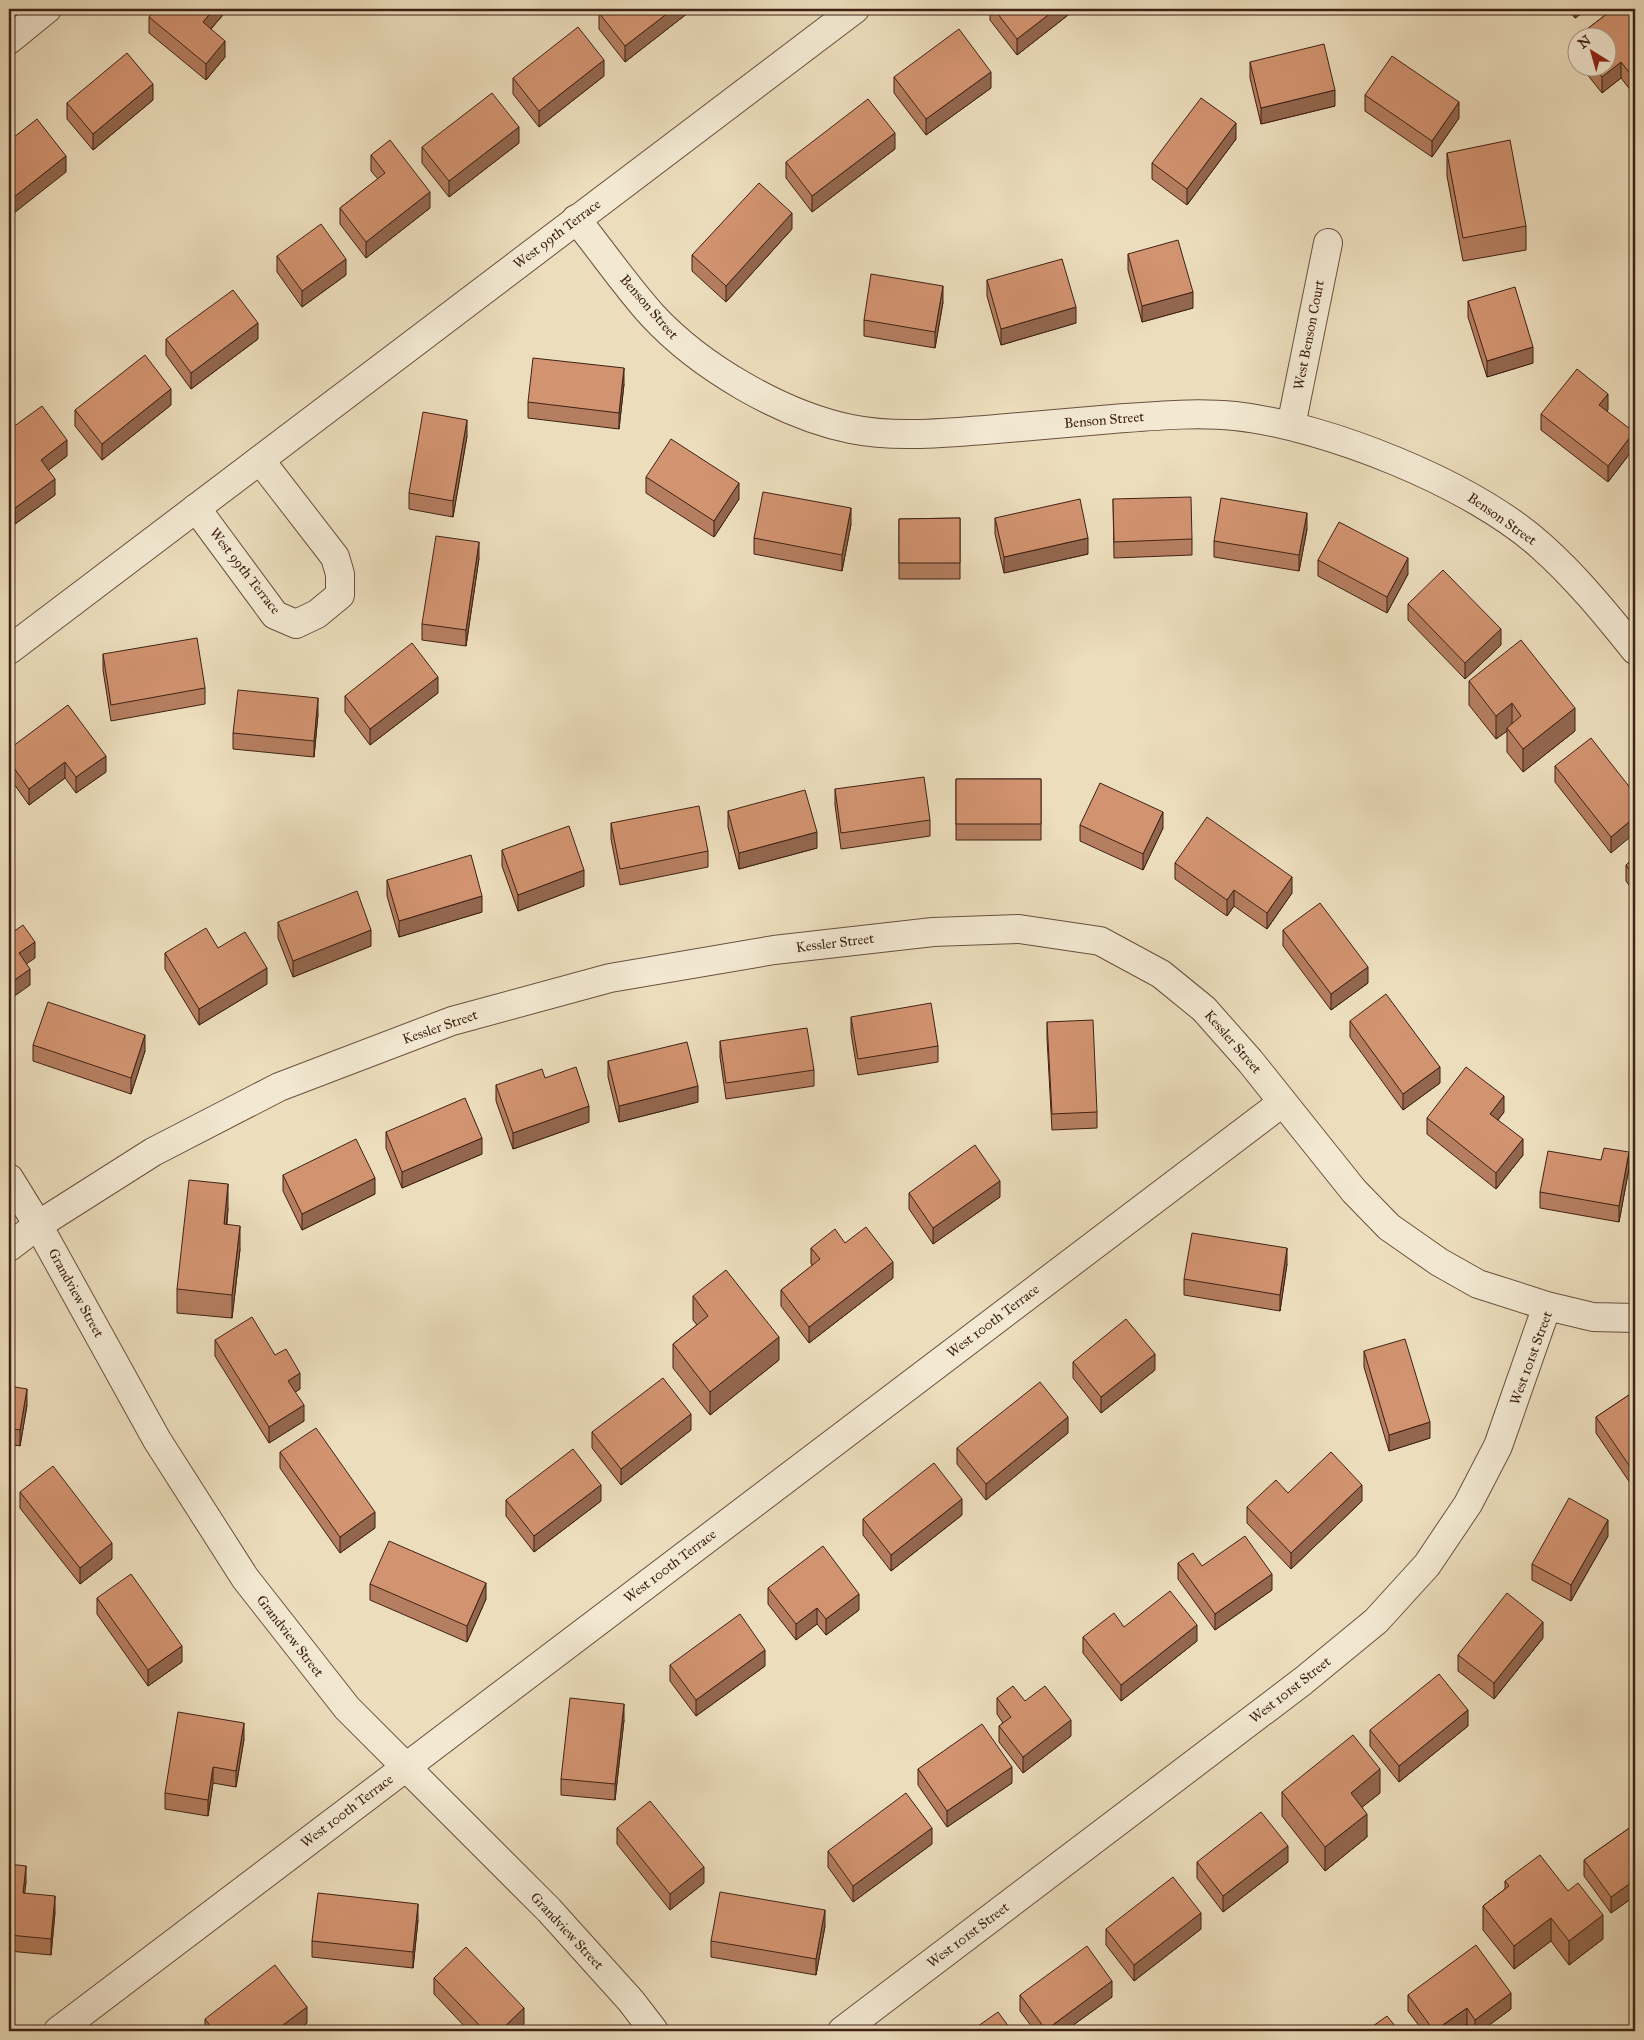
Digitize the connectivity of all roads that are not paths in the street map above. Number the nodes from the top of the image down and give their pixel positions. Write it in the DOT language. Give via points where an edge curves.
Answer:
graph roads {
  1 [pos="47,9"];
  2 [pos="855,9"];
  3 [pos="9,40"];
  4 [pos="576,219"];
  5 [pos="1328,243"];
  6 [pos="1291,426"];
  7 [pos="260,460"];
  8 [pos="196,508"];
  9 [pos="9,650"];
  10 [pos="1635,650"];
  11 [pos="1282,1102"];
  12 [pos="9,1178"];
  13 [pos="38,1225"];
  14 [pos="9,1247"];
  15 [pos="1547,1306"];
  16 [pos="1635,1318"];
  17 [pos="404,1767"];
  18 [pos="58,2031"];
  19 [pos="654,2031"];
  20 [pos="842,2031"];
  1 -- 3 [label="street"];
  2 -- 4 [label="street, West 99th Terrace"];
  4 -- 6 [label="street, Benson Street" via="651,314 686,348 747,388 791,410 850,429 913,436 1173,414 1235,416"];
  4 -- 7 [label="street, West 99th Terrace"];
  5 -- 6 [label="street, West Benson Court"];
  6 -- 10 [label="street, Benson Street" via="1364,449 1470,495 1540,545 1598,604"];
  7 -- 8 [label="street, West 99th Terrace"];
  7 -- 8 [label="street, West 99th Terrace" via="335,558 340,574 340,595 317,614 296,624 275,615"];
  8 -- 9 [label="street, West 99th Terrace"];
  11 -- 13 [label="street, Kessler Street" via="1204,1009 1161,974 1100,941 1019,929 933,932 774,950 610,978 452,1021 279,1086 154,1152"];
  11 -- 15 [label="street, Kessler Street" via="1354,1191 1389,1227 1439,1262 1478,1284"];
  11 -- 17 [label="street, West 100th Terrace"];
  12 -- 13 [label="street, Grandview Street"];
  13 -- 14 [label="street, Kessler Street"];
  13 -- 17 [label="street, Grandview Street" via="157,1440 245,1578 347,1708"];
  15 -- 16 [label="street, West 101st Street" via="1593,1317"];
  15 -- 20 [label="street, West 101st Street" via="1498,1446 1468,1504 1427,1565 1376,1621 1295,1687"];
  17 -- 18 [label="street, West 100th Terrace"];
  17 -- 19 [label="street, Grandview Street" via="549,1910"];
}
